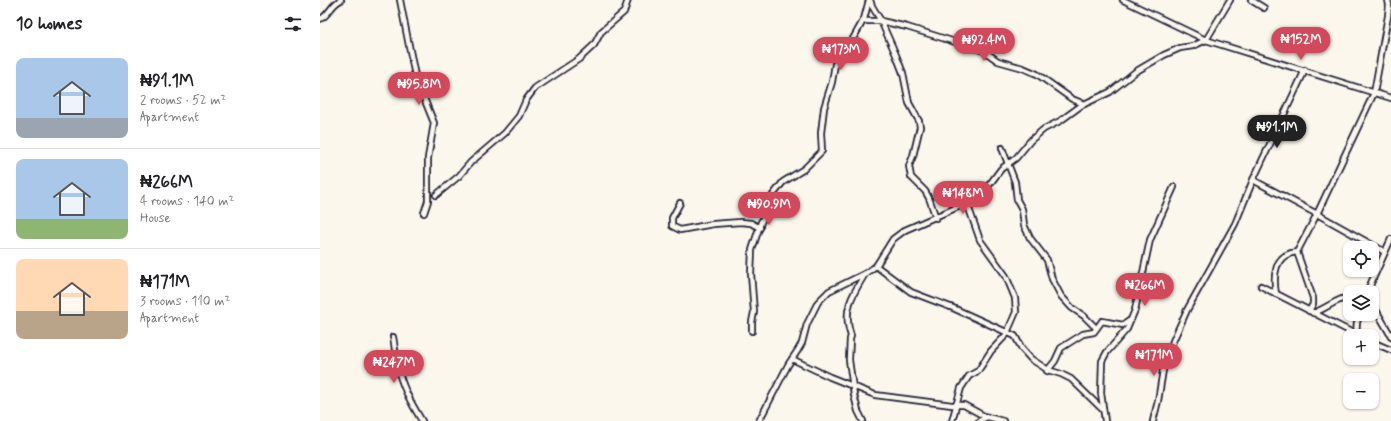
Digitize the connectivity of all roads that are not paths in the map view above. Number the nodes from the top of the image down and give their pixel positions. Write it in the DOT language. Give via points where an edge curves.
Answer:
graph roads {
  1 [pos="341,0"];
  2 [pos="400,0"];
  3 [pos="628,0"];
  4 [pos="869,0"];
  5 [pos="1123,0"];
  6 [pos="1230,0"];
  7 [pos="1251,0"];
  8 [pos="1388,0"];
  9 [pos="1264,8"];
  10 [pos="320,19"];
  11 [pos="863,21"];
  12 [pos="881,21"];
  13 [pos="1206,40"];
  14 [pos="1305,70"];
  15 [pos="1374,93"];
  16 [pos="1391,98"];
  17 [pos="1084,104"];
  18 [pos="1002,148"];
  19 [pos="1009,164"];
  20 [pos="1253,180"];
  21 [pos="1174,187"];
  22 [pos="436,195"];
  23 [pos="680,203"];
  24 [pos="967,204"];
  25 [pos="424,213"];
  26 [pos="1318,214"];
  27 [pos="936,218"];
  28 [pos="761,222"];
  29 [pos="754,224"];
  30 [pos="760,228"];
  31 [pos="1391,239"];
  32 [pos="1297,252"];
  33 [pos="1385,252"];
  34 [pos="876,266"];
  35 [pos="866,273"];
  36 [pos="1370,285"];
  37 [pos="1261,286"];
  38 [pos="1276,294"];
  39 [pos="1343,299"];
  40 [pos="1311,312"];
  41 [pos="1379,315"];
  42 [pos="1132,318"];
  43 [pos="1096,328"];
  44 [pos="1345,329"];
  45 [pos="752,332"];
  46 [pos="1007,333"];
  47 [pos="1391,336"];
  48 [pos="393,337"];
  49 [pos="1391,344"];
  50 [pos="1379,345"];
  51 [pos="1390,350"];
  52 [pos="792,359"];
  53 [pos="1047,371"];
  54 [pos="853,386"];
  55 [pos="957,404"];
  56 [pos="1103,410"];
  57 [pos="987,417"];
  58 [pos="422,421"];
  59 [pos="759,421"];
  60 [pos="863,421"];
  61 [pos="952,421"];
  62 [pos="979,421"];
  63 [pos="1001,421"];
  64 [pos="1105,421"];
  65 [pos="1154,421"];
  1 -- 10 [label="street"];
  2 -- 25 [label="street" via="415,76 434,123 428,158 428,201"];
  3 -- 22 [label="street" via="624,12 601,32 594,44 579,59 535,88 519,116 505,132"];
  4 -- 11 [label="street"];
  4 -- 12 [label="street"];
  5 -- 13 [label="street"];
  6 -- 13 [label="street"];
  7 -- 9 [label="street"];
  8 -- 15 [label="street" via="1388,16"];
  11 -- 12 [label="street"];
  11 -- 28 [label="street" via="835,63 824,108 822,151 804,169 783,182 773,195"];
  12 -- 17 [label="street" via="984,51 998,61 1037,74 1072,99"];
  12 -- 27 [label="street" via="903,73 909,104 919,121 920,127 909,166 911,177 929,198"];
  13 -- 14 [label="street"];
  13 -- 17 [label="street" via="1164,55 1135,72 1110,92"];
  14 -- 15 [label="street"];
  14 -- 20 [label="street"];
  15 -- 16 [label="street"];
  15 -- 26 [label="street"];
  17 -- 19 [label="street" via="1038,133"];
  18 -- 19 [label="street"];
  19 -- 24 [label="street" via="1001,169 984,192"];
  19 -- 43 [label="street" via="1024,225 1030,238 1047,260 1060,296"];
  20 -- 26 [label="street"];
  20 -- 65 [label="street" via="1235,224 1173,340 1163,370"];
  21 -- 42 [label="street" via="1150,240 1138,302"];
  23 -- 29 [label="street" via="672,218 672,226 680,230 712,224"];
  24 -- 27 [label="street"];
  24 -- 46 [label="street" via="980,240 1002,270 1015,298 1016,312"];
  26 -- 32 [label="street"];
  26 -- 33 [label="street"];
  27 -- 34 [label="street" via="911,227 893,239"];
  28 -- 29 [label="street"];
  28 -- 30 [label="street"];
  29 -- 30 [label="street"];
  30 -- 45 [label="street" via="753,244"];
  31 -- 33 [label="street"];
  32 -- 38 [label="street" via="1289,252 1281,258 1274,282"];
  32 -- 40 [label="street" via="1313,298"];
  33 -- 36 [label="street"];
  34 -- 35 [label="street"];
  34 -- 46 [label="street" via="911,292"];
  35 -- 52 [label="street" via="834,288 820,299 810,317 802,343"];
  35 -- 54 [label="street" via="847,312 851,336 849,360"];
  37 -- 38 [label="street"];
  38 -- 40 [label="street"];
  39 -- 40 [label="street" via="1324,309"];
  40 -- 44 [label="street"];
  41 -- 47 [label="street"];
  42 -- 43 [label="street" via="1123,325 1102,321"];
  42 -- 56 [label="street" via="1127,329 1102,361"];
  43 -- 53 [label="street" via="1094,332 1084,334 1061,348"];
  46 -- 53 [label="street" via="1015,336 1022,349"];
  46 -- 55 [label="street" via="978,371 968,377 960,390"];
  48 -- 58 [label="street" via="401,379"];
  49 -- 51 [label="street"];
  50 -- 51 [label="street"];
  52 -- 54 [label="street"];
  52 -- 59 [label="street"];
  53 -- 56 [label="street" via="1071,379"];
  54 -- 55 [label="street" via="875,395"];
  54 -- 60 [label="street" via="855,402"];
  55 -- 57 [label="street"];
  55 -- 61 [label="street"];
  56 -- 64 [label="street"];
  57 -- 62 [label="street"];
  57 -- 63 [label="street"];
}
